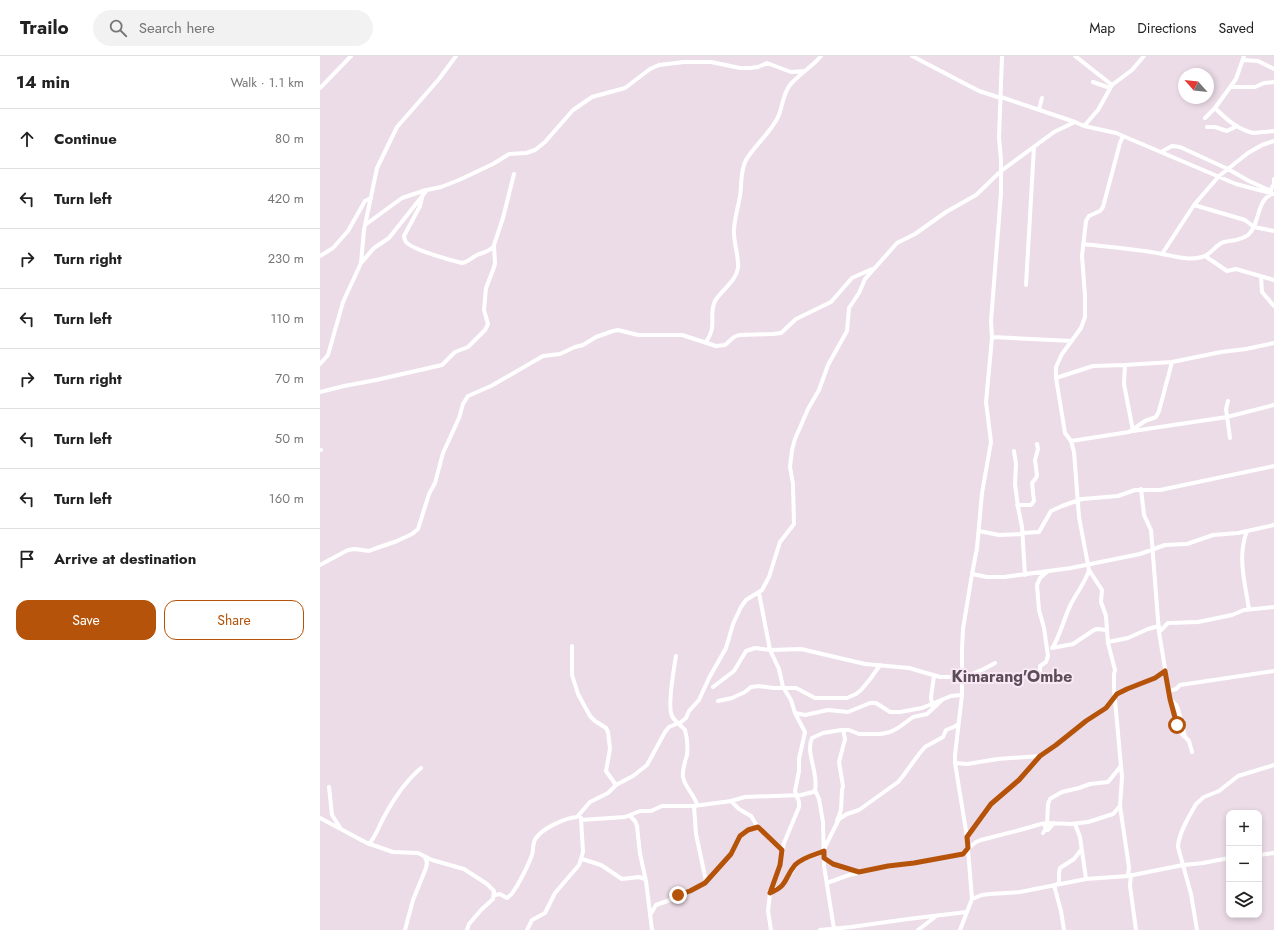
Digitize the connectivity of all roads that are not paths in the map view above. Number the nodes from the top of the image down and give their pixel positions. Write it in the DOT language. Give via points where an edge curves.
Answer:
graph roads {
  1 [pos="351,56"];
  2 [pos="456,56"];
  3 [pos="821,56"];
  4 [pos="912,56"];
  5 [pos="1002,56"];
  6 [pos="1075,56"];
  7 [pos="1144,56"];
  8 [pos="1243,58"];
  9 [pos="1274,69"];
  10 [pos="805,72"];
  11 [pos="1093,82"];
  12 [pos="1274,82"];
  13 [pos="1111,87"];
  14 [pos="1232,87"];
  15 [pos="320,88"];
  16 [pos="1001,97"];
  17 [pos="1042,98"];
  18 [pos="1215,108"];
  19 [pos="1039,109"];
  20 [pos="1204,118"];
  21 [pos="1075,122"];
  22 [pos="1084,126"];
  23 [pos="1237,126"];
  24 [pos="1207,127"];
  25 [pos="1274,131"];
  26 [pos="1123,136"];
  27 [pos="1274,141"];
  28 [pos="1034,147"];
  29 [pos="1161,152"];
  30 [pos="1228,169"];
  31 [pos="1001,171"];
  32 [pos="514,174"];
  33 [pos="1219,176"];
  34 [pos="1274,179"];
  35 [pos="425,192"];
  36 [pos="1273,193"];
  37 [pos="371,198"];
  38 [pos="1194,205"];
  39 [pos="365,225"];
  40 [pos="1254,227"];
  41 [pos="1274,231"];
  42 [pos="1083,244"];
  43 [pos="494,245"];
  44 [pos="1162,254"];
  45 [pos="320,256"];
  46 [pos="1205,256"];
  47 [pos="361,263"];
  48 [pos="875,268"];
  49 [pos="1261,277"];
  50 [pos="1274,280"];
  51 [pos="1026,285"];
  52 [pos="1274,306"];
  53 [pos="992,337"];
  54 [pos="1072,341"];
  55 [pos="706,342"];
  56 [pos="1274,343"];
  57 [pos="1172,362"];
  58 [pos="320,364"];
  59 [pos="1126,365"];
  60 [pos="1056,378"];
  61 [pos="320,392"];
  62 [pos="1228,401"];
  63 [pos="1274,406"];
  64 [pos="1227,417"];
  65 [pos="1133,431"];
  66 [pos="1230,438"];
  67 [pos="1071,441"];
  68 [pos="1037,444"];
  69 [pos="1014,451"];
  70 [pos="1274,466"];
  71 [pos="1141,489"];
  72 [pos="1078,501"];
  73 [pos="1017,505"];
  74 [pos="1274,525"];
  75 [pos="979,531"];
  76 [pos="1247,531"];
  77 [pos="1022,533"];
  78 [pos="1153,550"];
  79 [pos="320,565"];
  80 [pos="1088,565"];
  81 [pos="1049,570"];
  82 [pos="1089,570"];
  83 [pos="972,574"];
  84 [pos="1025,575"];
  85 [pos="759,593"];
  86 [pos="1274,607"];
  87 [pos="1249,609"];
  88 [pos="1159,626"];
  89 [pos="1107,630"];
  90 [pos="1159,632"];
  91 [pos="1108,642"];
  92 [pos="572,646"];
  93 [pos="1053,647"];
  94 [pos="1047,649"];
  95 [pos="770,650"];
  96 [pos="676,656"];
  97 [pos="994,663"];
  98 [pos="880,665"];
  99 [pos="1040,671"];
  100 [pos="1165,671"];
  101 [pos="1274,671"];
  102 [pos="934,676"];
  103 [pos="962,676"];
  104 [pos="714,687"];
  105 [pos="783,687"];
  106 [pos="1169,692"];
  107 [pos="962,695"];
  108 [pos="1115,697"];
  109 [pos="942,700"];
  110 [pos="718,701"];
  111 [pos="932,705"];
  112 [pos="795,714"];
  113 [pos="678,723"];
  114 [pos="958,724"];
  115 [pos="843,730"];
  116 [pos="1192,752"];
  117 [pos="1040,756"];
  118 [pos="955,763"];
  119 [pos="1274,765"];
  120 [pos="1121,766"];
  121 [pos="422,768"];
  122 [pos="616,785"];
  123 [pos="329,787"];
  124 [pos="815,790"];
  125 [pos="796,795"];
  126 [pos="731,801"];
  127 [pos="695,806"];
  128 [pos="1120,806"];
  129 [pos="581,813"];
  130 [pos="630,816"];
  131 [pos="320,818"];
  132 [pos="581,820"];
  133 [pos="837,822"];
  134 [pos="1054,823"];
  135 [pos="1075,824"];
  136 [pos="758,827"];
  137 [pos="1045,828"];
  138 [pos="342,831"];
  139 [pos="967,837"];
  140 [pos="369,844"];
  141 [pos="968,848"];
  142 [pos="782,850"];
  143 [pos="824,850"];
  144 [pos="1081,850"];
  145 [pos="1274,853"];
  146 [pos="1262,855"];
  147 [pos="425,857"];
  148 [pos="824,858"];
  149 [pos="582,859"];
  150 [pos="1226,859"];
  151 [pos="1183,865"];
  152 [pos="859,872"];
  153 [pos="1130,875"];
  154 [pos="645,878"];
  155 [pos="1086,879"];
  156 [pos="706,881"];
  157 [pos="827,883"];
  158 [pos="1056,885"];
  159 [pos="770,893"];
  160 [pos="494,895"];
  161 [pos="972,900"];
  162 [pos="967,912"];
  163 [pos="650,915"];
  164 [pos="935,917"];
  165 [pos="834,929"];
  166 [pos="839,929"];
  167 [pos="405,930"];
  168 [pos="467,930"];
  169 [pos="527,930"];
  170 [pos="652,930"];
  171 [pos="771,930"];
  172 [pos="820,930"];
  173 [pos="918,930"];
  174 [pos="960,930"];
  175 [pos="1064,930"];
  176 [pos="1136,930"];
  177 [pos="1197,930"];
  1 -- 15 [label="street"];
  2 -- 37 [label="street" via="397,127 377,168"];
  3 -- 10 [label="street"];
  4 -- 16 [label="street" via="979,91"];
  5 -- 16 [label="street"];
  6 -- 13 [label="street"];
  7 -- 13 [label="street"];
  8 -- 9 [label="street" via="1258,61"];
  8 -- 14 [label="street"];
  10 -- 35 [label="street" via="790,72 768,64 750,68 711,62 659,65 625,88 592,97 582,103 535,150 510,154 459,180"];
  10 -- 55 [label="street" via="790,84 776,121 755,147 744,166 733,234 738,258 737,271 716,300 712,310 712,332"];
  11 -- 13 [label="street"];
  12 -- 14 [label="street"];
  13 -- 22 [label="street" via="1098,110"];
  14 -- 18 [label="street"];
  16 -- 19 [label="street"];
  16 -- 31 [label="street"];
  17 -- 19 [label="street"];
  18 -- 20 [label="street"];
  18 -- 23 [label="street" via="1230,123"];
  19 -- 21 [label="street"];
  21 -- 22 [label="street"];
  21 -- 28 [label="street" via="1054,132"];
  22 -- 26 [label="street"];
  23 -- 24 [label="street" via="1227,131"];
  23 -- 25 [label="street" via="1251,133"];
  26 -- 29 [label="street"];
  26 -- 42 [label="street" via="1103,207 1088,218"];
  27 -- 30 [label="street" via="1248,153"];
  28 -- 31 [label="street"];
  28 -- 51 [label="street"];
  29 -- 30 [label="street" via="1172,146 1180,147"];
  29 -- 33 [label="street"];
  30 -- 33 [label="street"];
  30 -- 36 [label="street"];
  31 -- 48 [label="street" via="976,195 897,243"];
  31 -- 53 [label="street"];
  32 -- 43 [label="street"];
  33 -- 36 [label="street" via="1239,185"];
  33 -- 38 [label="street"];
  34 -- 36 [label="street"];
  35 -- 39 [label="street" via="402,198"];
  35 -- 43 [label="street" via="404,236 406,242 462,263 488,252"];
  35 -- 47 [label="street" via="389,238 374,248"];
  36 -- 40 [label="street" via="1261,207"];
  37 -- 39 [label="street"];
  37 -- 45 [label="street" via="365,201 344,236 333,248"];
  38 -- 40 [label="street" via="1245,220"];
  38 -- 44 [label="street"];
  39 -- 47 [label="street"];
  40 -- 41 [label="street"];
  40 -- 46 [label="street" via="1245,237 1223,242"];
  42 -- 44 [label="street"];
  42 -- 54 [label="street" via="1086,315"];
  43 -- 61 [label="street" via="495,264 485,296 484,310 488,324 468,347 455,352 442,365"];
  44 -- 46 [label="street" via="1180,258"];
  46 -- 49 [label="street" via="1227,271 1236,269"];
  47 -- 58 [label="street" via="343,302 328,355"];
  48 -- 55 [label="street" via="852,278 831,302 796,319 781,333 740,334 725,345 718,346"];
  48 -- 85 [label="street" via="850,304 847,331 828,365 795,439 790,467 794,524 780,542 769,577"];
  49 -- 50 [label="street"];
  49 -- 52 [label="street" via="1262,292"];
  53 -- 54 [label="street"];
  53 -- 75 [label="street" via="986,402 991,442 982,493"];
  54 -- 60 [label="street" via="1058,359"];
  55 -- 79 [label="street" via="682,335 638,335 613,331 560,354 543,356 468,396 445,448 418,529 404,538 369,551 348,550"];
  56 -- 57 [label="street"];
  57 -- 59 [label="street"];
  57 -- 65 [label="street" via="1156,417 1145,421"];
  59 -- 60 [label="street" via="1093,366"];
  59 -- 65 [label="street" via="1124,384"];
  60 -- 67 [label="street" via="1065,433"];
  62 -- 64 [label="street"];
  63 -- 64 [label="street"];
  64 -- 65 [label="street"];
  64 -- 66 [label="street"];
  65 -- 67 [label="street"];
  67 -- 72 [label="street"];
  68 -- 73 [label="street" via="1037,475 1032,482 1034,501 1030,504"];
  69 -- 73 [label="street"];
  70 -- 71 [label="street" via="1160,490"];
  71 -- 72 [label="street" via="1118,496"];
  71 -- 78 [label="street" via="1144,515 1150,528"];
  72 -- 77 [label="street" via="1052,511 1039,532"];
  72 -- 80 [label="street"];
  73 -- 77 [label="street"];
  74 -- 76 [label="street"];
  75 -- 77 [label="street" via="1000,535"];
  75 -- 83 [label="street"];
  76 -- 78 [label="street" via="1213,535 1187,544 1165,545"];
  76 -- 87 [label="street" via="1242,552"];
  77 -- 84 [label="street"];
  78 -- 80 [label="street"];
  78 -- 88 [label="street"];
  80 -- 81 [label="street"];
  80 -- 82 [label="street"];
  81 -- 84 [label="street"];
  81 -- 94 [label="street" via="1040,578 1037,585"];
  82 -- 89 [label="street" via="1102,590 1101,602"];
  82 -- 93 [label="street"];
  83 -- 84 [label="street" via="995,577"];
  83 -- 103 [label="street" via="963,629"];
  85 -- 95 [label="street"];
  85 -- 113 [label="street" via="746,600 741,607 726,648 699,700 686,718"];
  86 -- 87 [label="street"];
  87 -- 90 [label="street" via="1198,622 1168,623"];
  88 -- 90 [label="street"];
  88 -- 91 [label="street" via="1128,638"];
  89 -- 91 [label="street"];
  89 -- 93 [label="street" via="1094,630 1073,644"];
  90 -- 100 [label="street"];
  91 -- 108 [label="street" via="1115,670"];
  92 -- 122 [label="street" via="572,675 575,685 590,716 608,732 610,749 606,771"];
  93 -- 94 [label="street"];
  94 -- 99 [label="street" via="1047,660 1040,666"];
  95 -- 98 [label="street" via="801,649"];
  95 -- 104 [label="street" via="755,648 746,651 734,671"];
  95 -- 105 [label="street" via="779,669"];
  96 -- 113 [label="street" via="670,707 673,718"];
  97 -- 103 [label="street"];
  98 -- 102 [label="street" via="909,668"];
  98 -- 105 [label="street" via="861,690 846,698 812,697 796,688"];
  100 -- 106 [label="street"];
  100 -- 108 [label="street"];
  101 -- 106 [label="street" via="1180,685"];
  102 -- 103 [label="street"];
  102 -- 111 [label="street"];
  103 -- 107 [label="street"];
  105 -- 110 [label="street" via="754,686 730,699"];
  105 -- 112 [label="street" via="791,700"];
  106 -- 116 [label="street" via="1170,699 1178,709 1185,737"];
  107 -- 109 [label="street"];
  107 -- 114 [label="street"];
  108 -- 117 [label="street" via="1106,708"];
  108 -- 120 [label="street"];
  109 -- 111 [label="street"];
  109 -- 115 [label="street" via="927,714 913,717 890,732 859,734"];
  111 -- 112 [label="street" via="893,713 870,702 848,712 828,710 805,715"];
  112 -- 125 [label="street" via="805,732 799,759"];
  113 -- 122 [label="street" via="665,732 647,765"];
  113 -- 127 [label="street" via="685,730 687,740 683,779 696,800"];
  114 -- 118 [label="street"];
  114 -- 133 [label="street" via="946,730 943,737 923,749 898,782 859,810 842,816"];
  115 -- 124 [label="street" via="815,736 810,742 816,777"];
  115 -- 133 [label="street" via="846,739 839,762 843,786"];
  117 -- 118 [label="street"];
  117 -- 139 [label="street" via="1019,780 991,804"];
  118 -- 139 [label="street"];
  119 -- 151 [label="street" via="1238,776 1220,791 1204,797 1196,804 1178,840"];
  120 -- 128 [label="street"];
  120 -- 137 [label="street" via="1108,782 1090,784 1051,798"];
  121 -- 140 [label="street" via="406,783 384,815"];
  122 -- 129 [label="street" via="608,793 590,802"];
  123 -- 138 [label="street" via="332,815"];
  124 -- 125 [label="street"];
  124 -- 143 [label="street" via="823,822"];
  125 -- 126 [label="street" via="745,797"];
  125 -- 142 [label="street" via="799,807"];
  126 -- 127 [label="street"];
  126 -- 136 [label="street" via="751,816"];
  127 -- 130 [label="street" via="662,806"];
  127 -- 156 [label="street" via="696,834"];
  128 -- 135 [label="street" via="1116,813"];
  128 -- 153 [label="street"];
  129 -- 132 [label="street"];
  129 -- 160 [label="street" via="537,836 532,855 511,895 507,898 500,894"];
  130 -- 132 [label="street"];
  130 -- 154 [label="street" via="636,823"];
  131 -- 138 [label="street"];
  132 -- 149 [label="street"];
  133 -- 143 [label="street"];
  134 -- 135 [label="street"];
  134 -- 137 [label="street"];
  134 -- 137 [label="street" via="1049,829"];
  135 -- 144 [label="street"];
  136 -- 142 [label="street"];
  136 -- 156 [label="street" via="740,836 731,854"];
  137 -- 141 [label="street" via="1041,824 981,840"];
  138 -- 140 [label="street"];
  139 -- 141 [label="street"];
  140 -- 147 [label="street" via="393,852 411,852"];
  141 -- 152 [label="street" via="961,854"];
  141 -- 161 [label="street"];
  142 -- 159 [label="street" via="780,865"];
  143 -- 148 [label="street"];
  143 -- 159 [label="street" via="799,862 784,884"];
  144 -- 155 [label="street"];
  144 -- 158 [label="street" via="1060,868 1059,883"];
  145 -- 146 [label="street"];
  147 -- 160 [label="street" via="469,872 487,884 494,891"];
  147 -- 167 [label="street" via="426,868 413,900"];
  148 -- 152 [label="street" via="833,864"];
  148 -- 157 [label="street"];
  149 -- 154 [label="street" via="601,865 622,879"];
  149 -- 169 [label="street" via="576,870 555,893 545,913 532,920"];
  150 -- 151 [label="street"];
  151 -- 153 [label="street"];
  151 -- 177 [label="street"];
  152 -- 157 [label="street"];
  153 -- 155 [label="street"];
  153 -- 176 [label="street"];
  154 -- 163 [label="street"];
  155 -- 158 [label="street"];
  156 -- 163 [label="street" via="690,891 656,905"];
  157 -- 165 [label="street"];
  158 -- 161 [label="street" via="1020,892 982,895"];
  158 -- 175 [label="street"];
  159 -- 171 [label="street" via="768,911"];
  160 -- 168 [label="street" via="492,901 482,908"];
  161 -- 162 [label="street"];
  162 -- 164 [label="street"];
  162 -- 174 [label="street"];
  163 -- 170 [label="street"];
  164 -- 166 [label="street"];
  164 -- 173 [label="street"];
  165 -- 166 [label="street"];
  165 -- 172 [label="street"];
}
